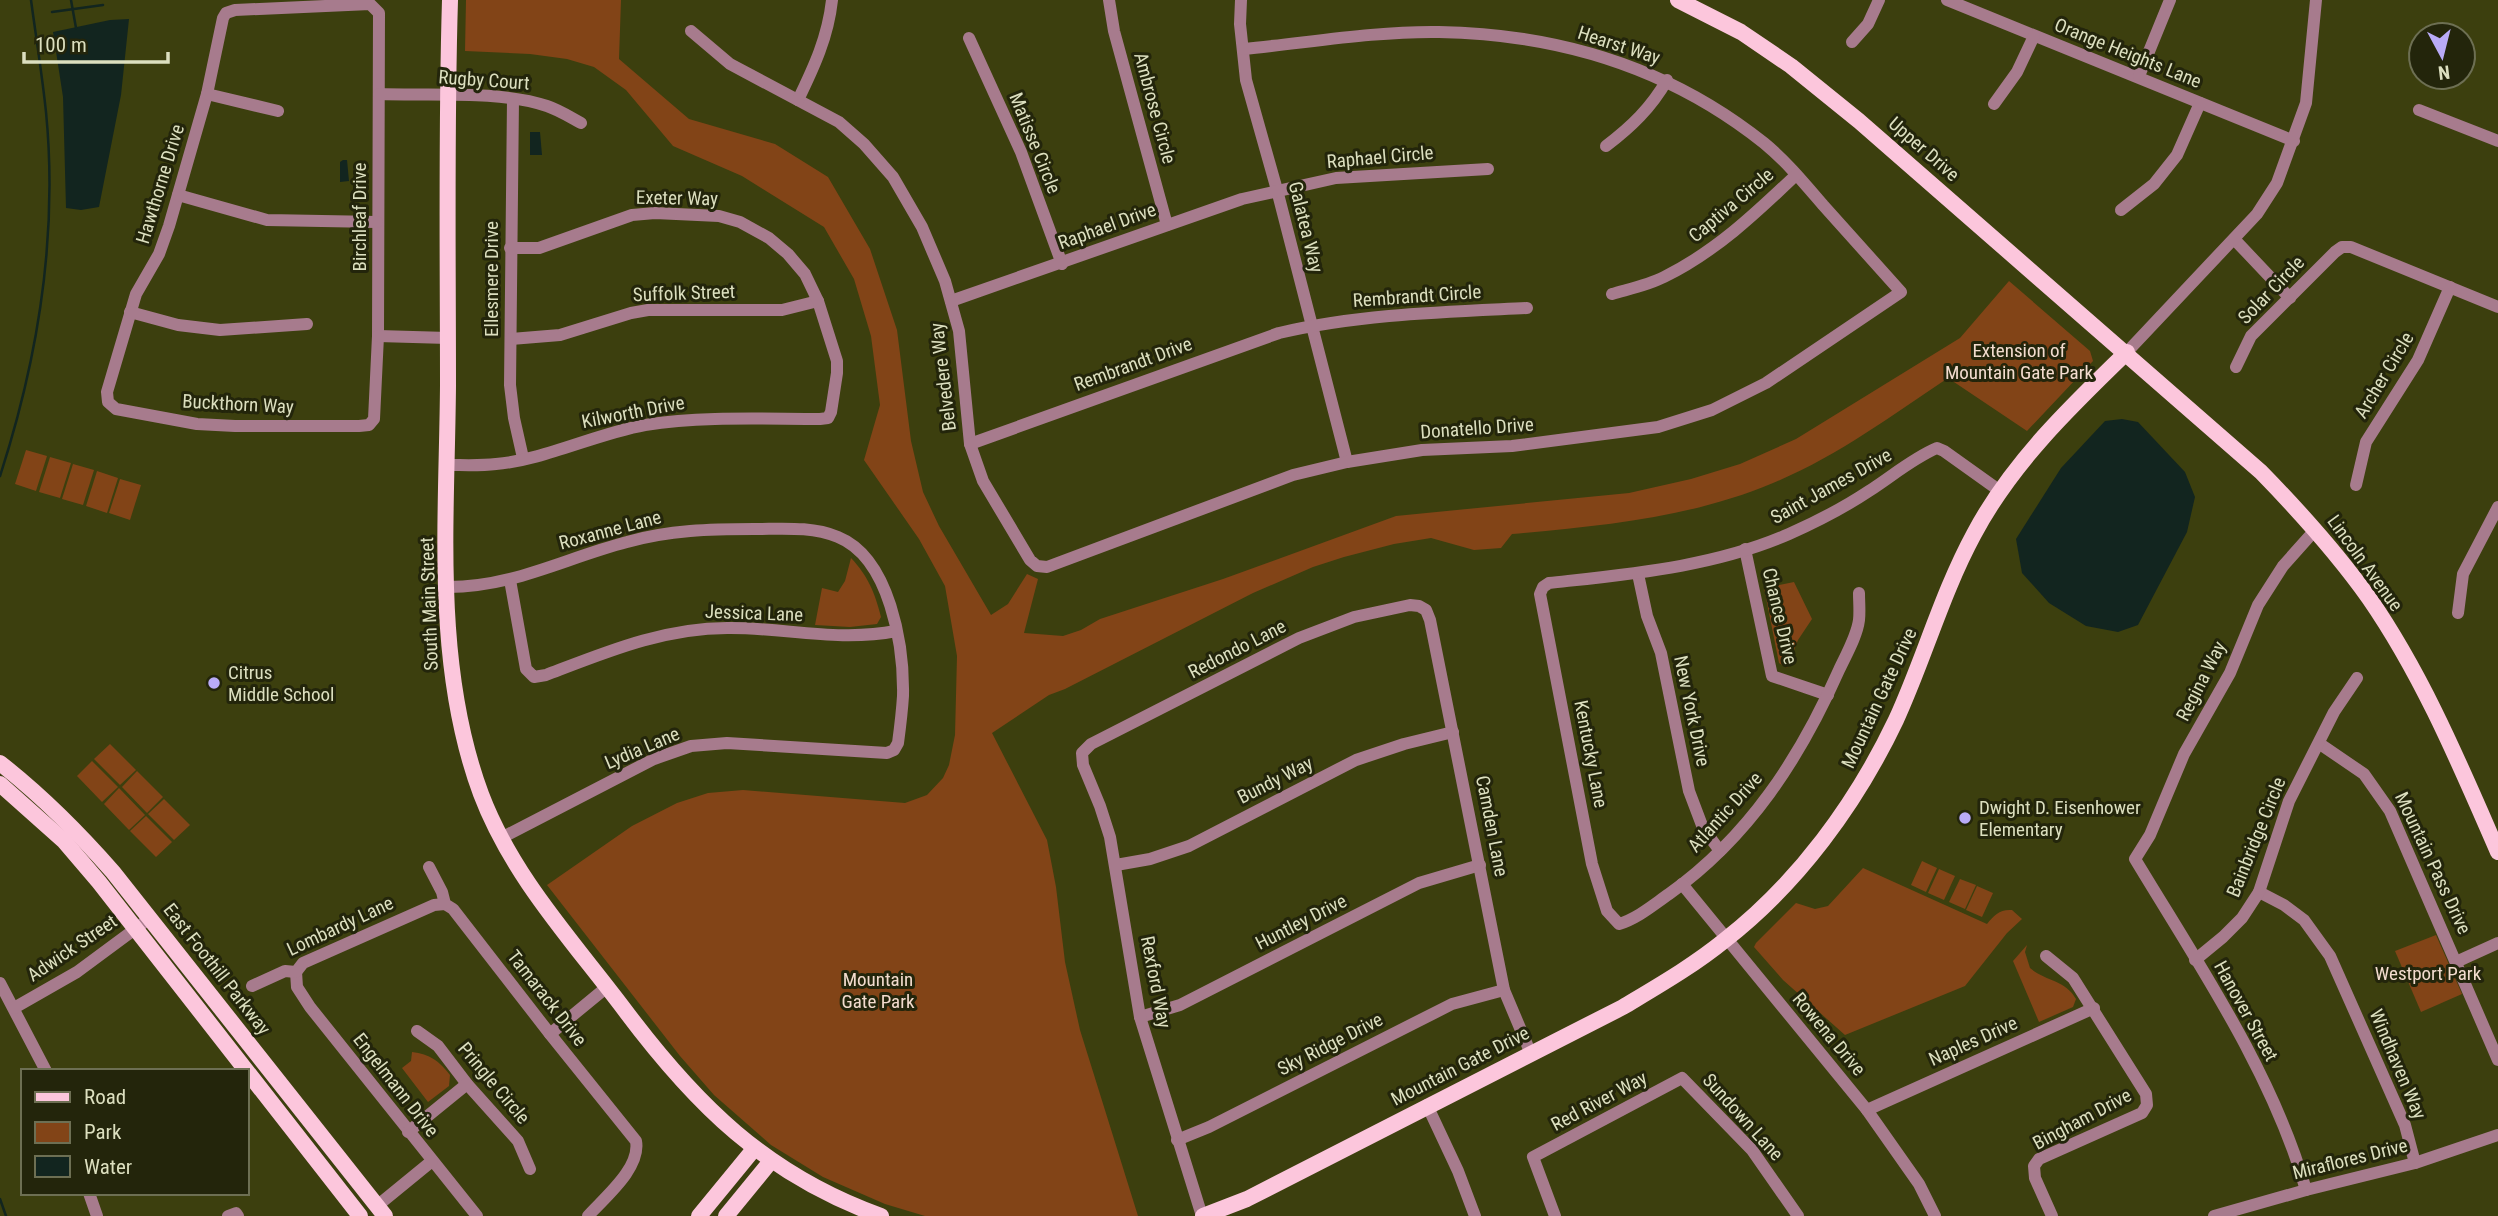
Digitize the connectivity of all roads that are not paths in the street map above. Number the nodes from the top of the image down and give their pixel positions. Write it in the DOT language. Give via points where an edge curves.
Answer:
graph roads {
  1 [pos="450,0"];
  2 [pos="832,0"];
  3 [pos="1109,0"];
  4 [pos="1241,0"];
  5 [pos="1678,0"];
  6 [pos="1879,0"];
  7 [pos="1948,0"];
  8 [pos="2170,0"];
  9 [pos="2316,0"];
  10 [pos="226,13"];
  11 [pos="691,31"];
  12 [pos="2034,36"];
  13 [pos="969,38"];
  14 [pos="1852,42"];
  15 [pos="1243,49"];
  16 [pos="2139,76"];
  17 [pos="1667,80"];
  18 [pos="207,94"];
  19 [pos="379,94"];
  20 [pos="449,96"];
  21 [pos="513,99"];
  22 [pos="798,100"];
  23 [pos="2200,103"];
  24 [pos="1994,104"];
  25 [pos="2419,110"];
  26 [pos="278,111"];
  27 [pos="581,122"];
  28 [pos="2294,141"];
  29 [pos="2498,141"];
  30 [pos="1606,146"];
  31 [pos="1488,169"];
  32 [pos="1796,175"];
  33 [pos="1277,190"];
  34 [pos="178,195"];
  35 [pos="2121,210"];
  36 [pos="377,222"];
  37 [pos="1167,225"];
  38 [pos="2234,239"];
  39 [pos="510,248"];
  40 [pos="1062,264"];
  41 [pos="2450,287"];
  42 [pos="1901,292"];
  43 [pos="1612,294"];
  44 [pos="2290,298"];
  45 [pos="818,301"];
  46 [pos="951,301"];
  47 [pos="2498,307"];
  48 [pos="1527,308"];
  49 [pos="130,312"];
  50 [pos="307,324"];
  51 [pos="1310,326"];
  52 [pos="378,336"];
  53 [pos="448,338"];
  54 [pos="511,339"];
  55 [pos="2127,352"];
  56 [pos="2236,367"];
  57 [pos="108,402"];
  58 [pos="828,418"];
  59 [pos="369,425"];
  60 [pos="970,444"];
  61 [pos="523,458"];
  62 [pos="1346,462"];
  63 [pos="448,465"];
  64 [pos="2356,485"];
  65 [pos="2000,491"];
  66 [pos="2498,507"];
  67 [pos="2316,529"];
  68 [pos="1745,549"];
  69 [pos="1037,566"];
  70 [pos="1638,574"];
  71 [pos="510,580"];
  72 [pos="448,587"];
  73 [pos="1543,587"];
  74 [pos="1859,593"];
  75 [pos="1419,606"];
  76 [pos="2458,613"];
  77 [pos="896,631"];
  78 [pos="2357,678"];
  79 [pos="1828,695"];
  80 [pos="1453,732"];
  81 [pos="2320,744"];
  82 [pos="1082,753"];
  83 [pos="0,763"];
  84 [pos="0,784"];
  85 [pos="501,838"];
  86 [pos="1720,851"];
  87 [pos="2498,852"];
  88 [pos="2134,859"];
  89 [pos="1116,864"];
  90 [pos="1480,866"];
  91 [pos="429,867"];
  92 [pos="1682,884"];
  93 [pos="2259,892"];
  94 [pos="445,904"];
  95 [pos="143,923"];
  96 [pos="1619,924"];
  97 [pos="1726,939"];
  98 [pos="2498,943"];
  99 [pos="2046,956"];
  100 [pos="2196,960"];
  101 [pos="2456,962"];
  102 [pos="296,972"];
  103 [pos="0,983"];
  104 [pos="252,986"];
  105 [pos="607,987"];
  106 [pos="1504,990"];
  107 [pos="14,1008"];
  108 [pos="2094,1008"];
  109 [pos="1140,1017"];
  110 [pos="417,1031"];
  111 [pos="550,1034"];
  112 [pos="1531,1054"];
  113 [pos="2498,1060"];
  114 [pos="45,1069"];
  115 [pos="1682,1078"];
  116 [pos="467,1084"];
  117 [pos="1427,1105"];
  118 [pos="1867,1110"];
  119 [pos="290,1124"];
  120 [pos="408,1132"];
  121 [pos="2498,1135"];
  122 [pos="1177,1140"];
  123 [pos="754,1149"];
  124 [pos="432,1161"];
  125 [pos="771,1161"];
  126 [pos="2415,1164"];
  127 [pos="530,1169"];
  128 [pos="2306,1190"];
  129 [pos="90,1195"];
  130 [pos="381,1211"];
  131 [pos="2252,1211"];
  132 [pos="97,1216"];
  133 [pos="360,1216"];
  134 [pos="477,1216"];
  135 [pos="588,1216"];
  136 [pos="699,1216"];
  137 [pos="726,1216"];
  138 [pos="881,1216"];
  139 [pos="1203,1216"];
  140 [pos="1475,1216"];
  141 [pos="1555,1216"];
  142 [pos="1798,1216"];
  143 [pos="1935,1216"];
  144 [pos="2052,1216"];
  145 [pos="2214,1216"];
  1 -- 20 [label="main road, South Main Street"];
  2 -- 22 [label="street" via="821,54"];
  3 -- 37 [label="street, Ambrose Circle"];
  4 -- 15 [label="street, Galatea Way"];
  5 -- 55 [label="main road, Upper Drive" via="1741,32 1791,66"];
  6 -- 14 [label="street" via="1868,24"];
  7 -- 12 [label="street, Orange Heights Lane"];
  8 -- 16 [label="street"];
  9 -- 28 [label="street, Mountain Gate Drive" via="2306,103"];
  10 -- 18 [label="street, Hawthorne Drive"];
  10 -- 19 [label="street, Birchleaf Drive" via="370,4 379,13"];
  11 -- 22 [label="street, Belvedere Way" via="730,64"];
  12 -- 16 [label="street, Orange Heights Lane"];
  12 -- 24 [label="street" via="2017,72"];
  13 -- 40 [label="street, Matisse Circle" via="1021,152"];
  15 -- 17 [label="street, Hearst Way" via="1439,32 1529,38 1601,56"];
  15 -- 33 [label="street, Galatea Way" via="1246,80"];
  16 -- 23 [label="street, Orange Heights Lane"];
  17 -- 30 [label="street" via="1634,124"];
  17 -- 32 [label="street, Hearst Way" via="1766,144"];
  18 -- 26 [label="street"];
  18 -- 34 [label="street, Hawthorne Drive"];
  19 -- 20 [label="street, Rugby Court"];
  19 -- 36 [label="street, Birchleaf Drive"];
  20 -- 21 [label="street, Rugby Court"];
  20 -- 53 [label="main road, South Main Street"];
  21 -- 27 [label="street, Rugby Court" via="548,106"];
  21 -- 39 [label="street, Ellesmere Drive"];
  22 -- 46 [label="street, Belvedere Way" via="839,122 893,177 922,227"];
  23 -- 28 [label="street, Orange Heights Lane"];
  23 -- 35 [label="street" via="2177,155 2154,184"];
  25 -- 29 [label="street"];
  28 -- 38 [label="street, Mountain Gate Drive" via="2277,183"];
  31 -- 33 [label="street, Raphael Circle" via="1336,178"];
  32 -- 42 [label="street, Hearst Way"];
  32 -- 43 [label="street, Captiva Circle" via="1712,250 1661,279"];
  33 -- 37 [label="street, Raphael Drive"];
  33 -- 51 [label="street, Galatea Way"];
  34 -- 36 [label="street" via="267,220"];
  34 -- 49 [label="street, Hawthorne Drive" via="159,254"];
  36 -- 52 [label="street, Birchleaf Drive"];
  37 -- 40 [label="street, Raphael Drive"];
  38 -- 44 [label="street"];
  38 -- 55 [label="street, Mountain Gate Drive"];
  39 -- 45 [label="street, Exeter Way" via="538,248 632,215 719,216 740,222 788,254 805,274"];
  39 -- 54 [label="street, Ellesmere Drive"];
  40 -- 46 [label="street, Raphael Drive"];
  41 -- 44 [label="street, Solar Circle" via="2342,247"];
  41 -- 47 [label="street"];
  41 -- 64 [label="street, Archer Circle" via="2418,360 2366,442"];
  42 -- 62 [label="street, Donatello Drive" via="1766,383 1712,410 1658,427"];
  44 -- 56 [label="street, Solar Circle" via="2251,336"];
  45 -- 54 [label="street, Suffolk Street" via="782,310 648,310 560,335"];
  45 -- 58 [label="street, Exeter Way" via="836,361"];
  46 -- 60 [label="street, Belvedere Way" via="959,331"];
  48 -- 51 [label="street, Rembrandt Circle" via="1404,314"];
  49 -- 50 [label="street" via="220,330"];
  49 -- 57 [label="street, Hawthorne Drive"];
  51 -- 60 [label="street, Rembrandt Drive" via="1205,358"];
  51 -- 62 [label="street, Galatea Way"];
  52 -- 53 [label="street"];
  52 -- 59 [label="street, Birchleaf Drive" via="374,419"];
  53 -- 63 [label="main road, South Main Street"];
  54 -- 61 [label="street, Ellesmere Drive" via="510,385"];
  55 -- 65 [label="main road, Mountain Gate Drive" via="2061,418"];
  55 -- 67 [label="main road, Lincoln Avenue" via="2255,466"];
  57 -- 59 [label="street, Buckthorn Way" via="116,410 198,424"];
  58 -- 61 [label="street, Kilworth Drive" via="693,419 645,425"];
  60 -- 69 [label="street, Belvedere Way" via="983,481"];
  61 -- 63 [label="street, Kilworth Drive" via="497,464"];
  62 -- 69 [label="street, Donatello Drive" via="1293,475"];
  63 -- 72 [label="main road, South Main Street"];
  65 -- 68 [label="street, Saint James Drive" via="1937,448 1789,534"];
  65 -- 97 [label="main road, Mountain Gate Drive" via="1973,536 1896,718 1854,798 1792,877"];
  66 -- 76 [label="street" via="2463,574"];
  67 -- 87 [label="main road, Lincoln Avenue" via="2370,600 2417,677"];
  67 -- 88 [label="street, Regina Way" via="2283,566 2258,606 2230,673 2184,754 2150,835"];
  68 -- 70 [label="street, Saint James Drive"];
  68 -- 79 [label="street, Chance Drive" via="1772,676"];
  70 -- 73 [label="street, Saint James Drive"];
  70 -- 86 [label="street, New York Drive" via="1661,653 1689,791 1703,828"];
  71 -- 72 [label="street, Roxanne Lane"];
  71 -- 77 [label="street, Roxanne Lane" via="628,541 691,530 819,530 841,538 863,554 885,588"];
  71 -- 77 [label="street, Jessica Lane" via="526,669 534,677 632,642 679,632 730,628 850,636"];
  72 -- 85 [label="main road, South Main Street" via="456,699 468,755"];
  73 -- 96 [label="street, Kentucky Lane" via="1540,594 1592,864 1608,911"];
  74 -- 79 [label="street, Atlantic Drive" via="1859,622"];
  75 -- 80 [label="street, Camden Lane" via="1430,620"];
  75 -- 82 [label="street, Redondo Lane" via="1354,617 1299,638 1091,744"];
  77 -- 85 [label="street, Lydia Lane" via="903,697 894,750 726,743 691,746 654,759"];
  78 -- 81 [label="street, Bainbridge Circle"];
  79 -- 86 [label="street, Atlantic Drive" via="1784,775"];
  80 -- 89 [label="street, Bundy Way" via="1356,760 1189,846"];
  80 -- 90 [label="street, Camden Lane"];
  81 -- 93 [label="street, Bainbridge Circle" via="2289,801"];
  81 -- 101 [label="street, Mountain Pass Drive" via="2364,774 2380,794"];
  82 -- 89 [label="street, Rexford Way"];
  83 -- 95 [label="main road, East Foothill Parkway" via="76,830 113,872"];
  84 -- 95 [label="main road, East Foothill Parkway" via="64,841"];
  85 -- 105 [label="main road, South Main Street" via="527,883"];
  86 -- 92 [label="street, Atlantic Drive"];
  88 -- 100 [label="street, Hanover Street"];
  89 -- 109 [label="street, Rexford Way"];
  90 -- 106 [label="street, Camden Lane"];
  90 -- 109 [label="street, Huntley Drive" via="1419,883 1180,1005"];
  91 -- 94 [label="street, Tamarack Drive"];
  92 -- 96 [label="street, Atlantic Drive" via="1633,920"];
  92 -- 97 [label="street, Rowena Drive"];
  93 -- 100 [label="street, Bainbridge Circle" via="2242,918"];
  93 -- 126 [label="street, Windhaven Way" via="2304,920 2330,956 2405,1125"];
  94 -- 102 [label="street, Lombardy Lane" via="303,963"];
  94 -- 111 [label="street, Tamarack Drive"];
  95 -- 107 [label="street, Adwick Street" via="77,972"];
  95 -- 119 [label="main road, East Foothill Parkway"];
  95 -- 130 [label="main road, East Foothill Parkway"];
  97 -- 112 [label="main road, Mountain Gate Drive" via="1623,1007"];
  97 -- 118 [label="street, Rowena Drive"];
  98 -- 101 [label="street"];
  99 -- 108 [label="street" via="2073,978"];
  100 -- 128 [label="street, Hanover Street" via="2263,1082 2296,1153"];
  101 -- 113 [label="street, Mountain Pass Drive"];
  102 -- 104 [label="street, Lombardy Lane" via="285,971"];
  102 -- 120 [label="street, Engelmann Drive" via="297,987 310,1007"];
  103 -- 107 [label="street"];
  105 -- 111 [label="street"];
  105 -- 123 [label="main road, South Main Street" via="701,1102"];
  106 -- 112 [label="street, Camden Lane"];
  106 -- 122 [label="street, Sky Ridge Drive" via="1452,1004"];
  107 -- 114 [label="street"];
  108 -- 118 [label="street, Naples Drive"];
  108 -- 144 [label="street, Bingham Drive" via="2147,1094 2147,1105 2142,1113 2039,1159 2035,1178"];
  109 -- 122 [label="street, Rexford Way"];
  110 -- 116 [label="street, Pringle Circle" via="438,1046"];
  111 -- 135 [label="street, Tamarack Drive" via="636,1141 632,1167"];
  112 -- 117 [label="main road, Mountain Gate Drive"];
  115 -- 141 [label="street, Red River Way" via="1534,1157"];
  115 -- 142 [label="street, Sundown Lane" via="1752,1150"];
  116 -- 120 [label="street"];
  116 -- 127 [label="street, Pringle Circle" via="518,1141"];
  117 -- 139 [label="main road, Mountain Gate Drive" via="1247,1199"];
  117 -- 140 [label="street"];
  118 -- 143 [label="street, Rowena Drive" via="1919,1184"];
  119 -- 130 [label="main road" via="327,1158 362,1204"];
  119 -- 133 [label="main road, East Foothill Parkway"];
  120 -- 124 [label="street, Engelmann Drive"];
  121 -- 126 [label="street, Miraflores Drive"];
  122 -- 139 [label="street, Rexford Way"];
  123 -- 125 [label="main road, South Main Street"];
  123 -- 136 [label="main road"];
  124 -- 130 [label="street"];
  124 -- 134 [label="street, Engelmann Drive"];
  125 -- 137 [label="main road"];
  125 -- 138 [label="main road" via="850,1205"];
  126 -- 128 [label="street, Miraflores Drive"];
  128 -- 131 [label="street, Miraflores Drive"];
  129 -- 132 [label="street"];
  131 -- 145 [label="street, Miraflores Drive"];
}
